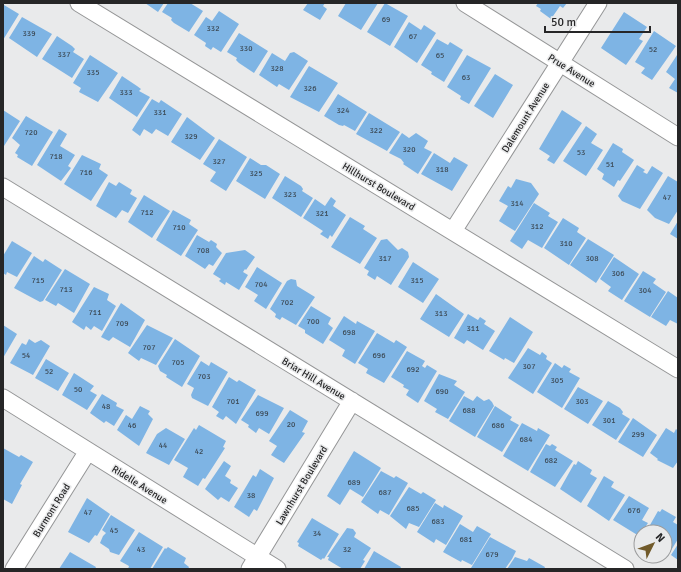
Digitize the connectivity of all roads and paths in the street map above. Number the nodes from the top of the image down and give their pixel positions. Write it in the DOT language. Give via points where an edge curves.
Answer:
graph roads {
  1 [pos="80,3"];
  2 [pos="465,3"];
  3 [pos="598,3"];
  4 [pos="559,62"];
  5 [pos="678,137"];
  6 [pos="5,193"];
  7 [pos="453,231"];
  8 [pos="678,369"];
  9 [pos="3,398"];
  10 [pos="352,401"];
  11 [pos="88,451"];
  12 [pos="254,563"];
  13 [pos="14,569"];
  14 [pos="277,569"];
  15 [pos="625,569"];
  1 -- 7 [label="street, Hillhurst Boulevard"];
  2 -- 4 [label="street, Prue Avenue"];
  3 -- 4 [label="street, Dalemount Avenue"];
  4 -- 5 [label="street, Prue Avenue"];
  4 -- 7 [label="street, Dalemount Avenue"];
  6 -- 10 [label="street, Briar Hill Avenue"];
  7 -- 8 [label="street, Hillhurst Boulevard"];
  9 -- 11 [label="street, Ridelle Avenue"];
  10 -- 12 [label="street, Lawnhurst Boulevard"];
  10 -- 15 [label="street, Briar Hill Avenue"];
  11 -- 12 [label="street, Ridelle Avenue"];
  11 -- 13 [label="street, Burmont Road"];
  12 -- 14 [label="street, Ridelle Avenue"];
}
